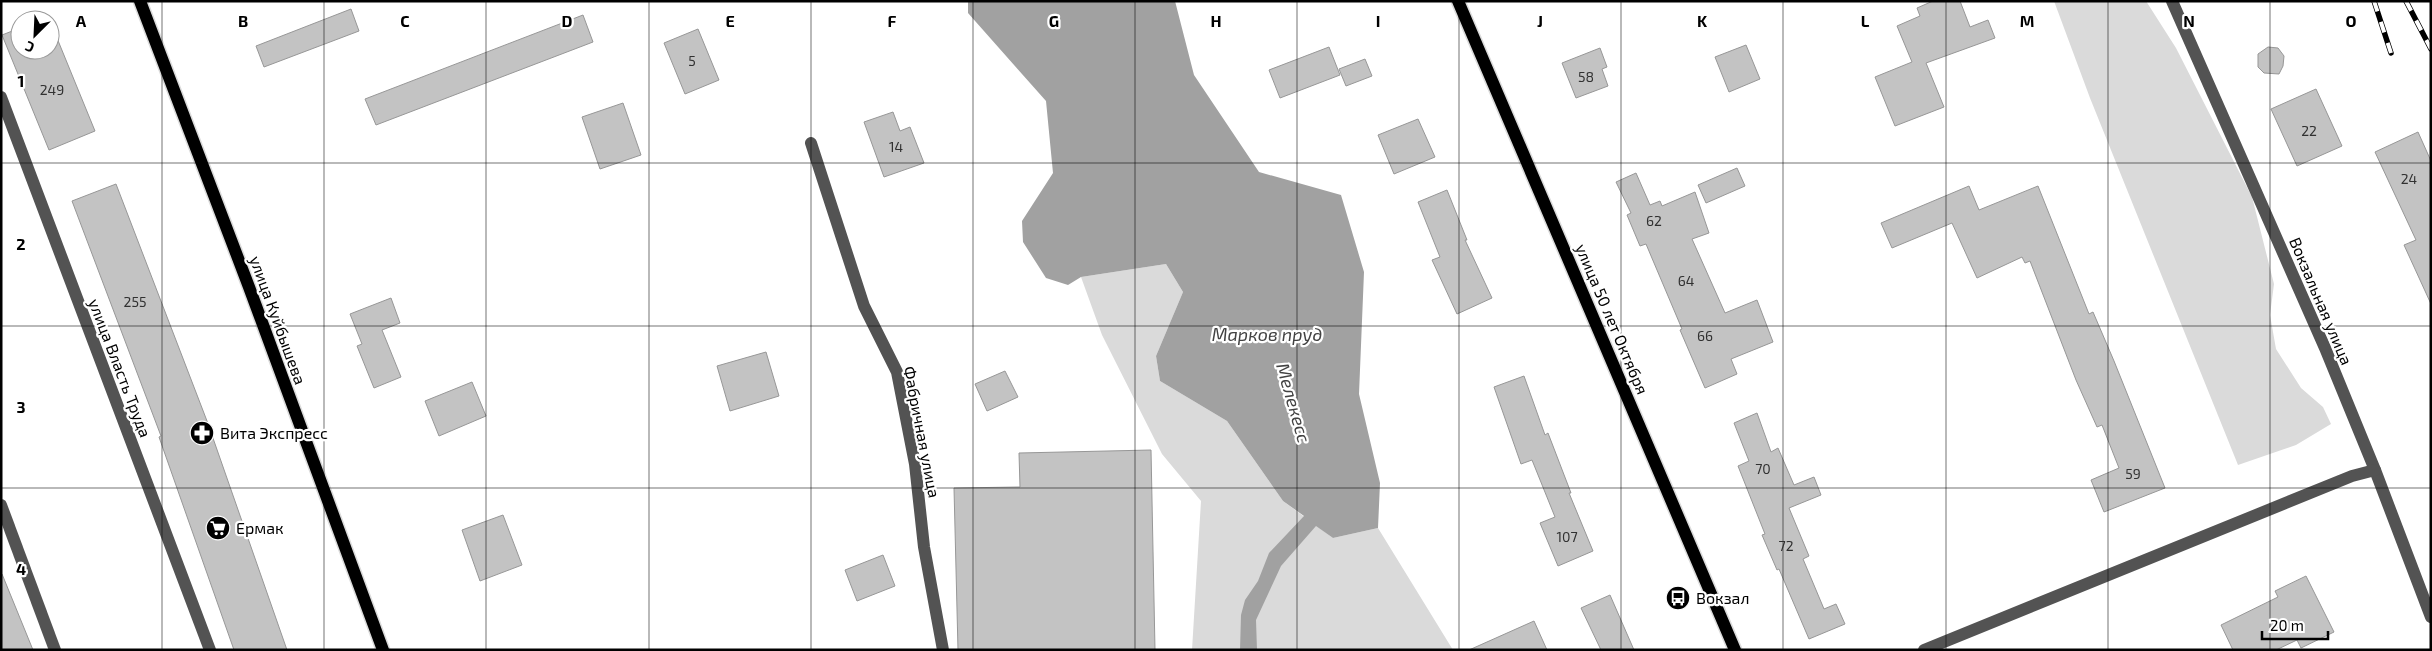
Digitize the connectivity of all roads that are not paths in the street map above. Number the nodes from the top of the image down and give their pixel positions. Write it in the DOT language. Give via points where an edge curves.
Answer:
graph roads {
  1 [pos="140,1"];
  2 [pos="1458,1"];
  3 [pos="2172,1"];
  4 [pos="1,98"];
  5 [pos="811,143"];
  6 [pos="2375,470"];
  7 [pos="1,505"];
  8 [pos="2431,618"];
  9 [pos="54,650"];
  10 [pos="210,650"];
  11 [pos="383,650"];
  12 [pos="943,650"];
  13 [pos="1735,650"];
  14 [pos="1924,650"];
  1 -- 11 [label="main road, улица Куйбышева"];
  2 -- 13 [label="main road, улица 50 лет Октября"];
  3 -- 6 [label="street, Вокзальная улица" via="2325,348"];
  4 -- 10 [label="street, улица Власть Труда"];
  5 -- 12 [label="street, Фабричная улица" via="864,306 898,372"];
  6 -- 8 [label="street, Вокзальная улица"];
  6 -- 14 [label="street" via="2343,480"];
  7 -- 9 [label="street"];
}
